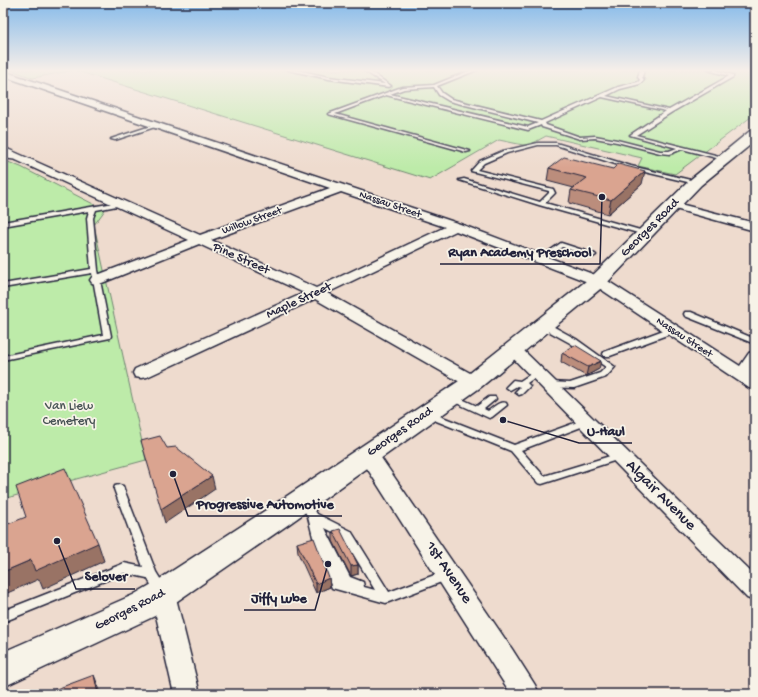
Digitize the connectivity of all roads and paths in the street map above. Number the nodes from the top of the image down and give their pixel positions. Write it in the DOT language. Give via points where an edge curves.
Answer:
graph roads {
  1 [pos="92,103"];
  2 [pos="361,103"];
  3 [pos="419,103"];
  4 [pos="460,103"];
  5 [pos="588,103"];
  6 [pos="632,103"];
  7 [pos="685,103"];
  8 [pos="670,111"];
  9 [pos="543,123"];
  10 [pos="158,125"];
  11 [pos="754,136"];
  12 [pos="113,139"];
  13 [pos="682,148"];
  14 [pos="3,150"];
  15 [pos="468,151"];
  16 [pos="3,156"];
  17 [pos="18,158"];
  18 [pos="724,158"];
  19 [pos="462,180"];
  20 [pos="696,182"];
  21 [pos="340,188"];
  22 [pos="120,204"];
  23 [pos="540,204"];
  24 [pos="672,205"];
  25 [pos="93,209"];
  26 [pos="3,224"];
  27 [pos="456,227"];
  28 [pos="755,227"];
  29 [pos="645,233"];
  30 [pos="199,240"];
  31 [pos="540,260"];
  32 [pos="595,268"];
  33 [pos="96,275"];
  34 [pos="3,286"];
  35 [pos="316,293"];
  36 [pos="688,314"];
  37 [pos="544,325"];
  38 [pos="672,330"];
  39 [pos="755,342"];
  40 [pos="514,350"];
  41 [pos="607,354"];
  42 [pos="755,356"];
  43 [pos="3,358"];
  44 [pos="141,373"];
  45 [pos="543,379"];
  46 [pos="748,380"];
  47 [pos="510,387"];
  48 [pos="472,393"];
  49 [pos="503,405"];
  50 [pos="477,410"];
  51 [pos="426,414"];
  52 [pos="586,422"];
  53 [pos="514,449"];
  54 [pos="368,454"];
  55 [pos="620,456"];
  56 [pos="119,489"];
  57 [pos="308,508"];
  58 [pos="449,574"];
  59 [pos="157,584"];
  60 [pos="755,591"];
  61 [pos="386,598"];
  62 [pos="3,617"];
  63 [pos="3,670"];
  64 [pos="187,694"];
  65 [pos="526,694"];
  1 -- 10 [label="street, Nassau Street"];
  2 -- 15 [label="lane" via="330,114"];
  3 -- 9 [label="lane" via="528,129"];
  4 -- 9 [label="lane"];
  5 -- 9 [label="lane"];
  6 -- 8 [label="lane"];
  7 -- 8 [label="lane"];
  8 -- 13 [label="lane" via="632,135"];
  9 -- 13 [label="lane" via="544,126 580,138 595,137 670,153"];
  10 -- 12 [label="lane"];
  10 -- 21 [label="street, Nassau Street"];
  11 -- 18 [label="street, Georges Road"];
  13 -- 18 [label="lane"];
  14 -- 17 [label="street, Pine Street"];
  16 -- 17 [label="lane"];
  17 -- 22 [label="street, Pine Street"];
  18 -- 20 [label="street, Georges Road"];
  19 -- 23 [label="lane"];
  20 -- 23 [label="lane" via="630,167 556,144 538,144 505,152 482,162 474,170 551,190 552,193"];
  20 -- 24 [label="street, Georges Road"];
  21 -- 27 [label="street, Nassau Street"];
  21 -- 30 [label="street, Willow Street"];
  22 -- 25 [label="lane"];
  22 -- 30 [label="street, Pine Street"];
  23 -- 29 [label="lane"];
  24 -- 28 [label="street"];
  24 -- 29 [label="street, Georges Road"];
  25 -- 26 [label="lane"];
  25 -- 33 [label="lane" via="90,218"];
  27 -- 31 [label="street, Nassau Street"];
  27 -- 35 [label="street, Maple Street"];
  29 -- 32 [label="street, Georges Road"];
  30 -- 33 [label="street, Willow Street"];
  30 -- 35 [label="street, Pine Street"];
  31 -- 32 [label="street, Nassau Street"];
  31 -- 32 [label="lane" via="561,245"];
  32 -- 37 [label="street, Georges Road"];
  32 -- 38 [label="street, Nassau Street"];
  33 -- 34 [label="lane"];
  33 -- 43 [label="lane" via="108,336"];
  35 -- 44 [label="street, Maple Street"];
  35 -- 48 [label="street, Pine Street"];
  36 -- 39 [label="lane"];
  37 -- 40 [label="street, Georges Road"];
  37 -- 45 [label="lane" via="611,367 603,375 571,386"];
  38 -- 41 [label="lane"];
  38 -- 46 [label="street, Nassau Street"];
  40 -- 45 [label="street, Algair Avenue"];
  40 -- 48 [label="street, Georges Road"];
  42 -- 46 [label="street"];
  45 -- 47 [label="lane" via="520,388 516,382"];
  45 -- 52 [label="street, Algair Avenue"];
  48 -- 50 [label="lane"];
  48 -- 50 [label="lane"];
  48 -- 51 [label="street, Georges Road"];
  49 -- 50 [label="lane" via="489,415"];
  51 -- 53 [label="lane"];
  51 -- 54 [label="street, Georges Road"];
  52 -- 53 [label="lane"];
  52 -- 55 [label="street, Algair Avenue"];
  53 -- 55 [label="lane" via="542,480"];
  54 -- 57 [label="street, Georges Road"];
  54 -- 58 [label="street, 1st Avenue"];
  55 -- 60 [label="street, Algair Avenue"];
  56 -- 59 [label="lane"];
  57 -- 59 [label="street, Georges Road"];
  57 -- 61 [label="lane" via="347,534"];
  57 -- 61 [label="lane" via="336,584"];
  58 -- 61 [label="lane"];
  58 -- 65 [label="street, 1st Avenue"];
  59 -- 62 [label="lane" via="124,568"];
  59 -- 63 [label="street, Georges Road" via="145,605"];
  59 -- 64 [label="street"];
}
